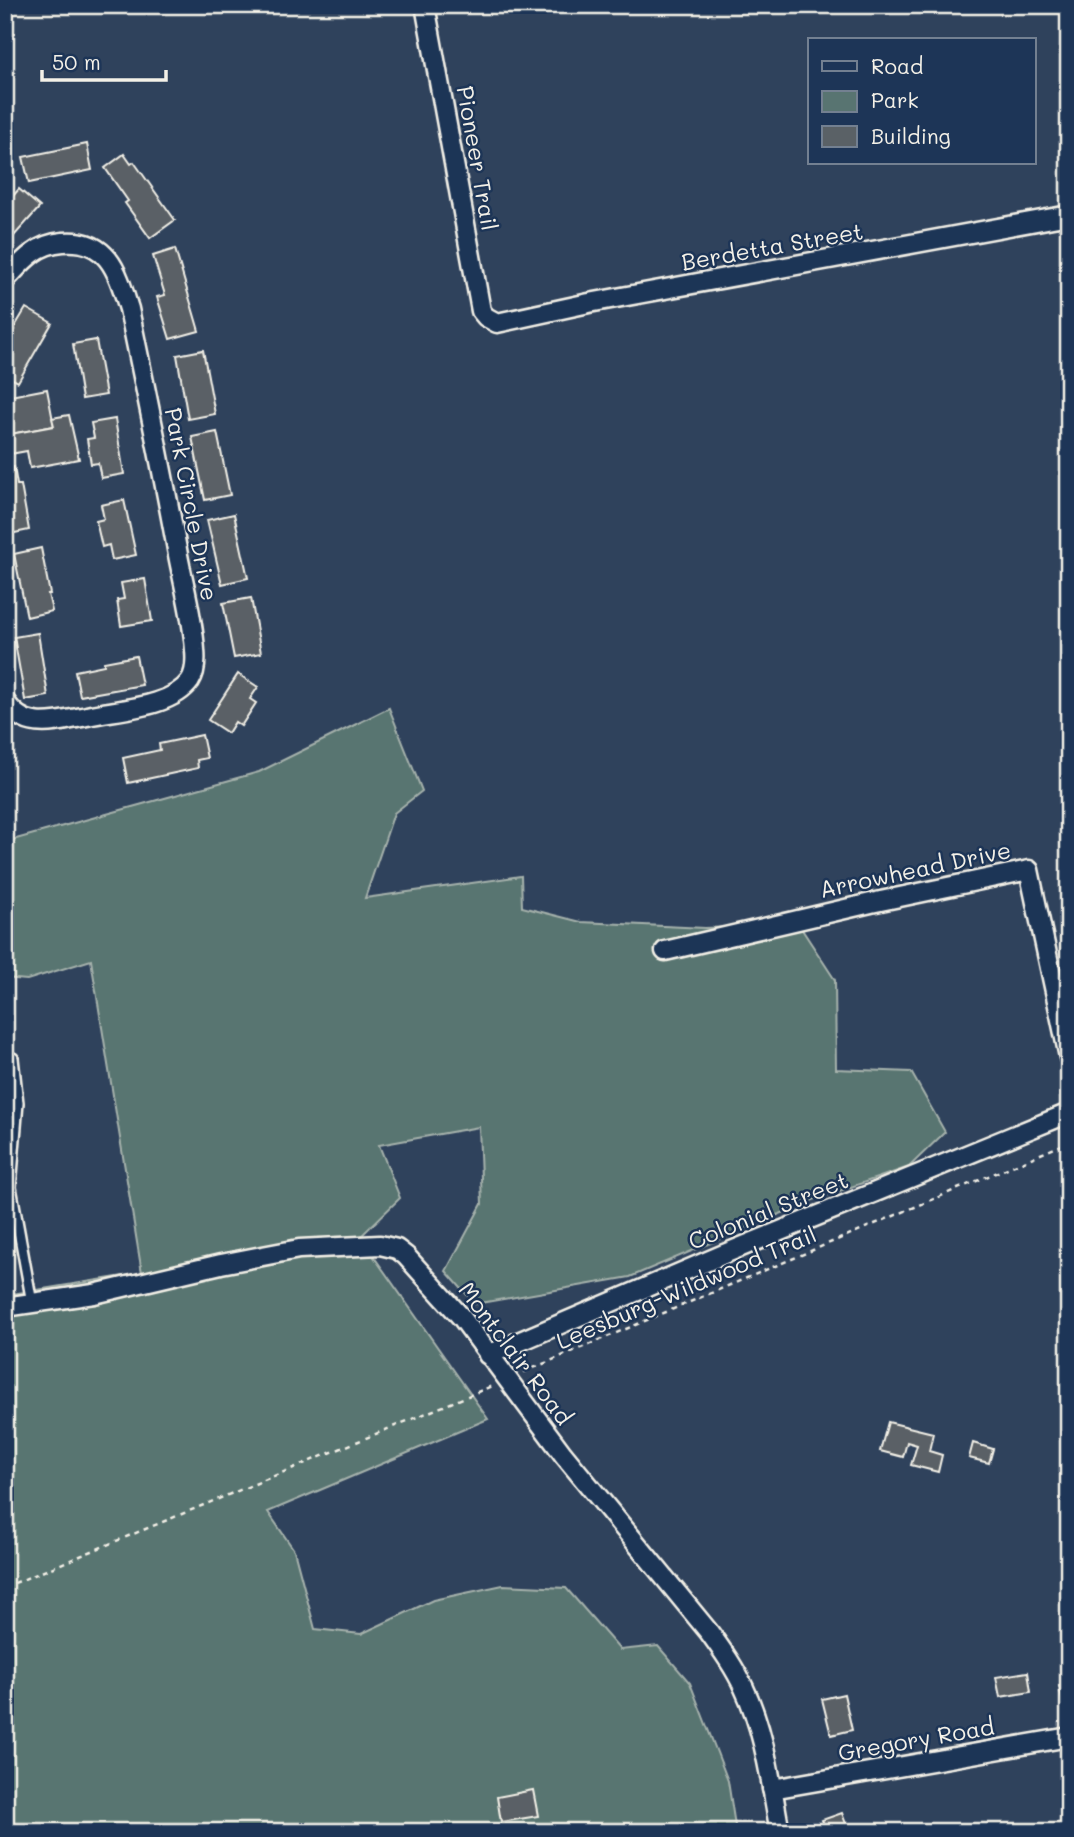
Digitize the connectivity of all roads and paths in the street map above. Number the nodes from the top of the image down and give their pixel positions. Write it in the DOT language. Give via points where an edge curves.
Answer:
graph roads {
  1 [pos="425,5"];
  2 [pos="1069,215"];
  3 [pos="5,280"];
  4 [pos="486,317"];
  5 [pos="5,701"];
  6 [pos="665,951"];
  7 [pos="1069,1057"];
  8 [pos="13,1058"];
  9 [pos="1069,1112"];
  10 [pos="1069,1142"];
  11 [pos="32,1303"];
  12 [pos="5,1307"];
  13 [pos="488,1355"];
  14 [pos="506,1380"];
  15 [pos="5,1587"];
  16 [pos="1069,1737"];
  17 [pos="772,1789"];
  18 [pos="780,1832"];
  1 -- 4 [label="street, Pioneer Trail" via="481,311"];
  2 -- 4 [label="street, Berdetta Street" via="589,303 509,322 497,323"];
  3 -- 5 [label="street, Park Circle Drive" via="43,246 71,242 101,251 120,281 174,531 195,669 183,689 170,698 55,722 21,720"];
  6 -- 7 [label="street, Arrowhead Drive" via="1029,870"];
  8 -- 11 [label="lane" via="18,1103 12,1187"];
  9 -- 13 [label="street, Colonial Street"];
  10 -- 14 [label="path, Leesburg-Wildwood Trail"];
  11 -- 12 [label="street, Montclair Road"];
  11 -- 13 [label="street, Montclair Road" via="94,1294 273,1253 380,1245 407,1256"];
  13 -- 14 [label="street, Montclair Road"];
  14 -- 15 [label="path, Leesburg-Wildwood Trail"];
  14 -- 17 [label="street, Montclair Road" via="733,1667 757,1723"];
  16 -- 17 [label="street, Gregory Road"];
  17 -- 18 [label="street, Montclair Road"];
}
